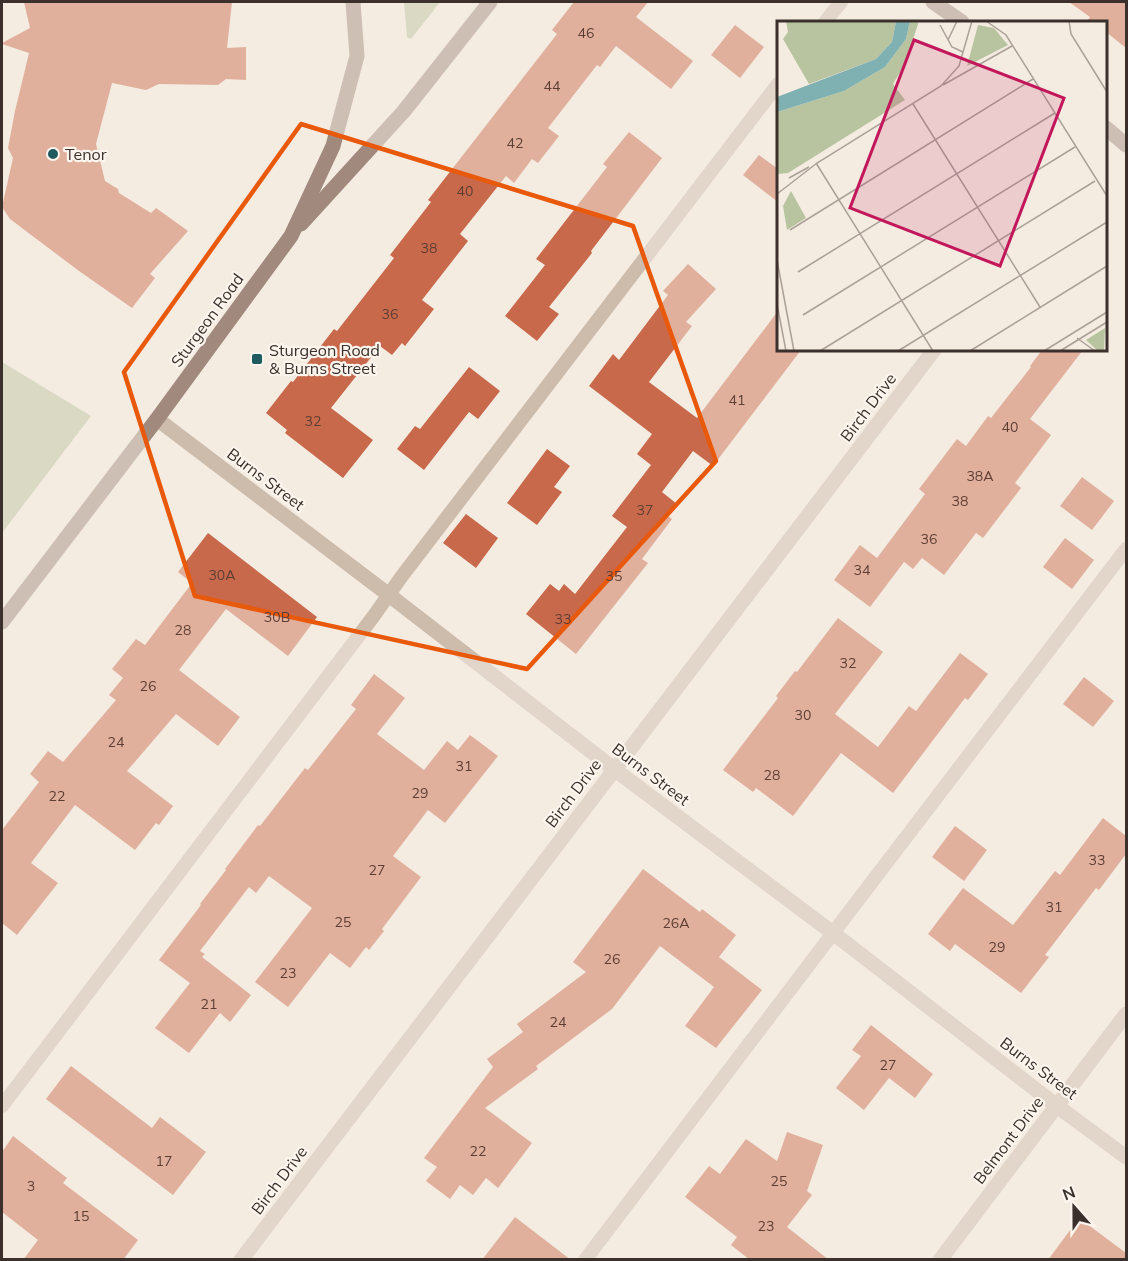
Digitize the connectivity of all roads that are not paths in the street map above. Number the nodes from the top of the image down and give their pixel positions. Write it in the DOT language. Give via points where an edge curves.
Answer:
graph roads {
  1 [pos="353,2"];
  2 [pos="490,2"];
  3 [pos="841,2"];
  4 [pos="933,2"];
  5 [pos="826,21"];
  6 [pos="961,21"];
  7 [pos="777,85"];
  8 [pos="1107,129"];
  9 [pos="1126,145"];
  10 [pos="291,236"];
  11 [pos="933,351"];
  12 [pos="157,418"];
  13 [pos="1126,549"];
  14 [pos="389,595"];
  15 [pos="2,622"];
  16 [pos="614,769"];
  17 [pos="833,933"];
  18 [pos="1126,1014"];
  19 [pos="2,1106"];
  20 [pos="1057,1106"];
  21 [pos="1126,1156"];
  22 [pos="241,1260"];
  23 [pos="585,1260"];
  24 [pos="940,1260"];
  1 -- 10 [label="main road, Sturgeon Road" via="357,56 333,146"];
  2 -- 10 [label="main road" via="404,111"];
  3 -- 5 [label="lane"];
  4 -- 6 [label="main road"];
  7 -- 14 [label="lane"];
  8 -- 9 [label="main road"];
  10 -- 12 [label="main road, Sturgeon Road"];
  11 -- 16 [label="street, Birch Drive"];
  12 -- 14 [label="street, Burns Street"];
  12 -- 15 [label="main road, Sturgeon Road"];
  13 -- 17 [label="lane"];
  14 -- 16 [label="street, Burns Street"];
  14 -- 19 [label="lane"];
  16 -- 17 [label="street, Burns Street"];
  16 -- 22 [label="street, Birch Drive"];
  17 -- 20 [label="street, Burns Street"];
  17 -- 23 [label="lane"];
  18 -- 20 [label="street, Belmont Drive"];
  20 -- 21 [label="street, Burns Street"];
  20 -- 24 [label="street, Belmont Drive"];
}
